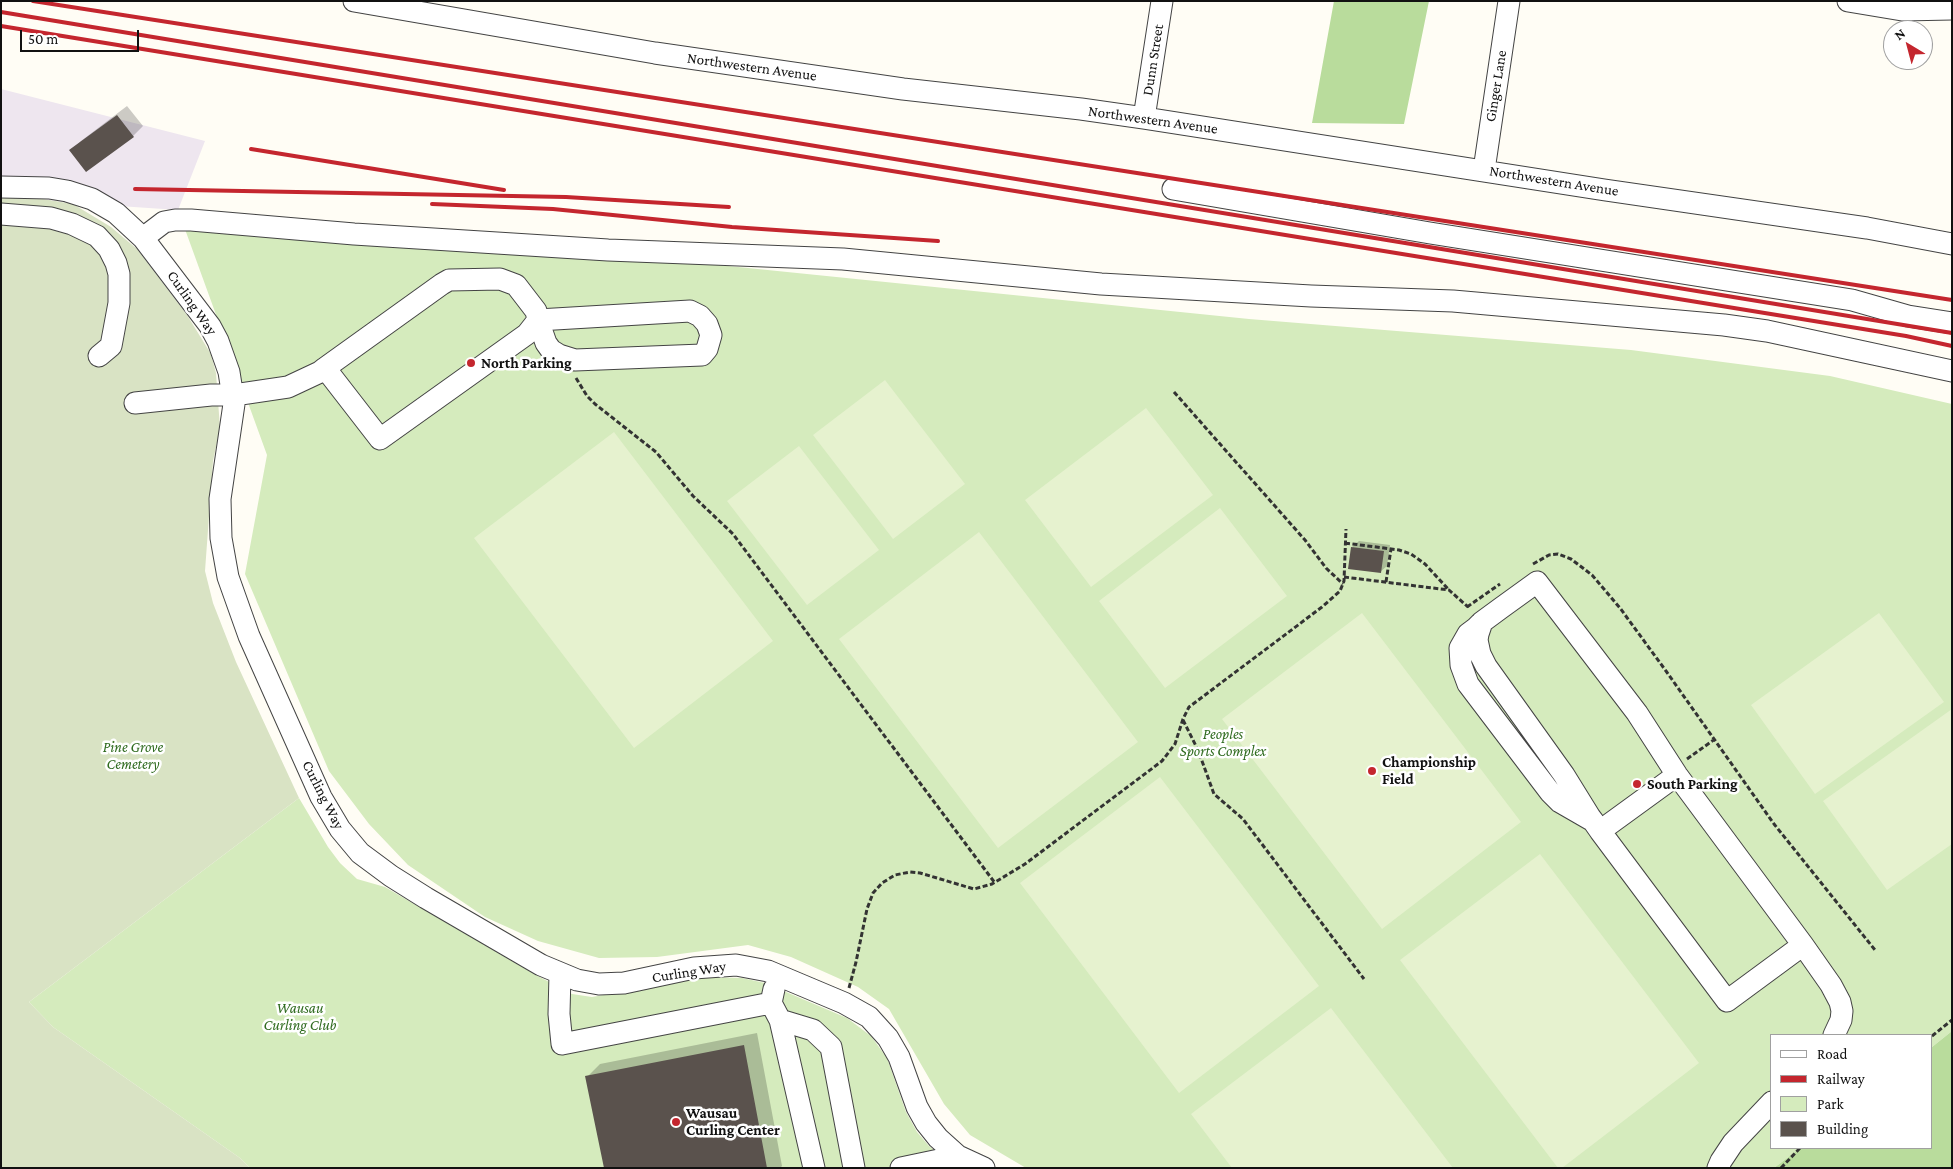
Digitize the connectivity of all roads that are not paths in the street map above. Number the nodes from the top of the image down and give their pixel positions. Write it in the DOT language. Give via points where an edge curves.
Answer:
graph roads {
  1 [pos="354,1"];
  2 [pos="1162,1"];
  3 [pos="1509,1"];
  4 [pos="1848,1"];
  5 [pos="412,6"];
  6 [pos="1952,9"];
  7 [pos="1144,118"];
  8 [pos="1484,170"];
  9 [pos="1,187"];
  10 [pos="1173,189"];
  11 [pos="1,214"];
  12 [pos="143,238"];
  13 [pos="1952,244"];
  14 [pos="538,320"];
  15 [pos="1952,323"];
  16 [pos="99,356"];
  17 [pos="325,368"];
  18 [pos="1952,371"];
  19 [pos="234,395"];
  20 [pos="135,403"];
  21 [pos="1675,772"];
  22 [pos="1597,826"];
  23 [pos="1803,945"];
  24 [pos="560,974"];
  25 [pos="777,975"];
  26 [pos="776,1011"];
  27 [pos="1835,1034"];
  28 [pos="1770,1104"];
  29 [pos="958,1156"];
  30 [pos="814,1168"];
  31 [pos="854,1168"];
  32 [pos="901,1168"];
  33 [pos="984,1168"];
  34 [pos="1718,1168"];
  1 -- 5 [label="street, Northwestern Avenue"];
  2 -- 7 [label="street, Dunn Street"];
  3 -- 8 [label="street, Ginger Lane"];
  4 -- 6 [label="street" via="1902,10"];
  5 -- 7 [label="street, Northwestern Avenue" via="655,53 903,89"];
  7 -- 8 [label="street, Northwestern Avenue"];
  8 -- 13 [label="street, Northwestern Avenue" via="1907,234"];
  9 -- 12 [label="street, Curling Way" via="49,188 85,196 116,213"];
  10 -- 15 [label="street" via="1852,300 1908,316"];
  11 -- 16 [label="street" via="51,218 72,224 97,236 109,249 119,274 119,303 112,346"];
  12 -- 18 [label="street" via="164,222 191,220 608,250 843,259 1110,284 1452,301 1724,325 1777,333"];
  12 -- 19 [label="street, Curling Way" via="210,326 223,353"];
  14 -- 14 [label="street" via="551,350 575,360 702,355 711,335 707,324 690,311"];
  14 -- 17 [label="street" via="536,311 516,285 500,279 449,280"];
  14 -- 17 [label="street" via="527,334 380,439"];
  17 -- 19 [label="street" via="288,387"];
  19 -- 20 [label="street"];
  19 -- 24 [label="street, Curling Way" via="233,422 220,499 225,564 232,594 249,636 327,809 352,845 384,872"];
  21 -- 22 [label="street"];
  21 -- 22 [label="street" via="1638,713 1537,582 1464,638 1460,665 1465,679 1554,797"];
  21 -- 23 [label="street"];
  22 -- 23 [label="street" via="1727,1001"];
  23 -- 27 [label="street" via="1840,1002 1842,1016"];
  24 -- 25 [label="street, Curling Way" via="611,984 724,965 747,966"];
  24 -- 26 [label="street" via="562,1044"];
  25 -- 26 [label="street"];
  25 -- 29 [label="street, Curling Way" via="842,1002 869,1018 900,1057 921,1114 938,1138"];
  26 -- 30 [label="street"];
  26 -- 31 [label="street" via="814,1030 831,1047"];
  28 -- 34 [label="street" via="1733,1143"];
  29 -- 32 [label="street"];
  29 -- 33 [label="street, Curling Way"];
}
